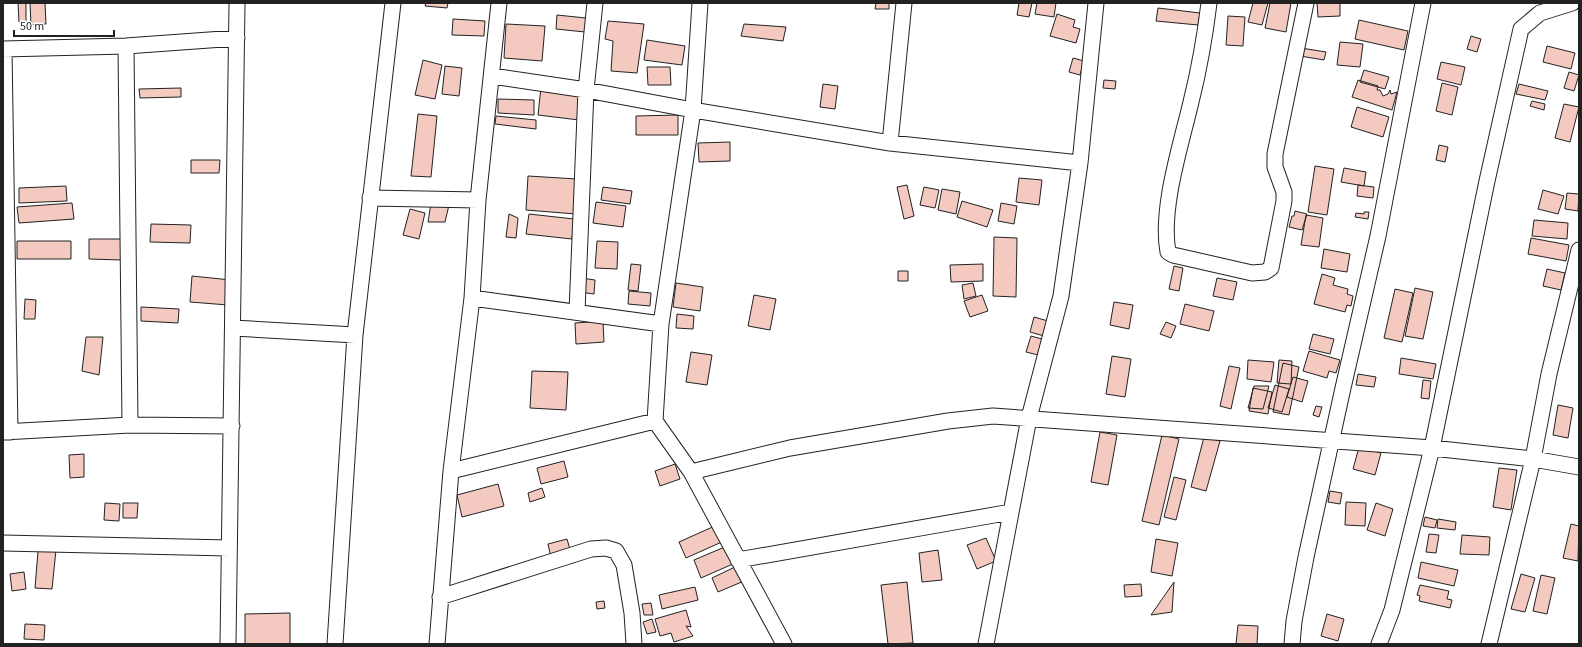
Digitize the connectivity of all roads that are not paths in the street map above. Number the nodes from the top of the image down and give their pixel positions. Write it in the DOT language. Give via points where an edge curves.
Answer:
graph roads {
  1 [pos="237,3"];
  2 [pos="393,3"];
  3 [pos="500,3"];
  4 [pos="595,3"];
  5 [pos="700,3"];
  6 [pos="904,3"];
  7 [pos="1096,3"];
  8 [pos="1209,3"];
  9 [pos="1306,3"];
  10 [pos="1423,3"];
  11 [pos="1572,3"];
  12 [pos="237,38"];
  13 [pos="126,46"];
  14 [pos="4,49"];
  15 [pos="492,76"];
  16 [pos="586,90"];
  17 [pos="693,110"];
  18 [pos="890,143"];
  19 [pos="1080,163"];
  20 [pos="370,198"];
  21 [pos="478,200"];
  22 [pos="5,227"];
  23 [pos="1579,250"];
  24 [pos="472,298"];
  25 [pos="577,312"];
  26 [pos="661,324"];
  27 [pos="233,328"];
  28 [pos="355,335"];
  29 [pos="1029,418"];
  30 [pos="655,421"];
  31 [pos="130,425"];
  32 [pos="232,426"];
  33 [pos="7,432"];
  34 [pos="1332,439"];
  35 [pos="1432,448"];
  36 [pos="1533,459"];
  37 [pos="1579,467"];
  38 [pos="450,471"];
  39 [pos="691,472"];
  40 [pos="1011,512"];
  41 [pos="3,543"];
  42 [pos="229,548"];
  43 [pos="738,560"];
  44 [pos="440,597"];
  45 [pos="228,644"];
  46 [pos="335,644"];
  47 [pos="437,644"];
  48 [pos="634,644"];
  49 [pos="784,644"];
  50 [pos="986,644"];
  51 [pos="1292,644"];
  52 [pos="1379,644"];
  53 [pos="1489,644"];
  1 -- 12 [label="street"];
  2 -- 20 [label="street"];
  3 -- 15 [label="street"];
  4 -- 16 [label="street"];
  5 -- 17 [label="street"];
  6 -- 18 [label="street"];
  7 -- 19 [label="street"];
  8 -- 9 [label="street" via="1192,100 1177,158 1165,238 1168,252 1173,256 1252,273 1265,272 1272,268 1284,201 1284,192 1275,167 1275,154"];
  10 -- 34 [label="street" via="1378,236"];
  11 -- 35 [label="street" via="1540,13 1521,29"];
  12 -- 13 [label="street"];
  12 -- 27 [label="street"];
  13 -- 14 [label="street"];
  13 -- 31 [label="street"];
  14 -- 22 [label="street"];
  15 -- 16 [label="street"];
  15 -- 21 [label="street"];
  16 -- 17 [label="street"];
  16 -- 25 [label="street"];
  17 -- 18 [label="street"];
  17 -- 26 [label="street"];
  18 -- 19 [label="street"];
  19 -- 29 [label="street" via="1061,296"];
  20 -- 21 [label="street"];
  20 -- 28 [label="street"];
  21 -- 24 [label="street"];
  22 -- 33 [label="street"];
  23 -- 36 [label="street" via="1549,374"];
  24 -- 25 [label="street"];
  24 -- 38 [label="street"];
  25 -- 26 [label="street"];
  26 -- 30 [label="street"];
  27 -- 28 [label="street"];
  27 -- 32 [label="street"];
  28 -- 46 [label="street"];
  29 -- 34 [label="street"];
  29 -- 39 [label="street" via="993,416 948,421 790,448"];
  29 -- 40 [label="street"];
  30 -- 38 [label="street"];
  30 -- 39 [label="street"];
  31 -- 32 [label="street"];
  31 -- 33 [label="street"];
  32 -- 42 [label="street"];
  34 -- 35 [label="street"];
  34 -- 51 [label="street" via="1306,557"];
  35 -- 36 [label="street"];
  35 -- 52 [label="street" via="1392,610"];
  36 -- 37 [label="street"];
  36 -- 53 [label="street"];
  38 -- 44 [label="street"];
  39 -- 43 [label="street"];
  40 -- 43 [label="street"];
  40 -- 50 [label="street"];
  41 -- 42 [label="street"];
  42 -- 45 [label="street"];
  43 -- 49 [label="street"];
  44 -- 47 [label="street"];
  44 -- 48 [label="street" via="591,549 606,548 616,551 624,565"];
}
